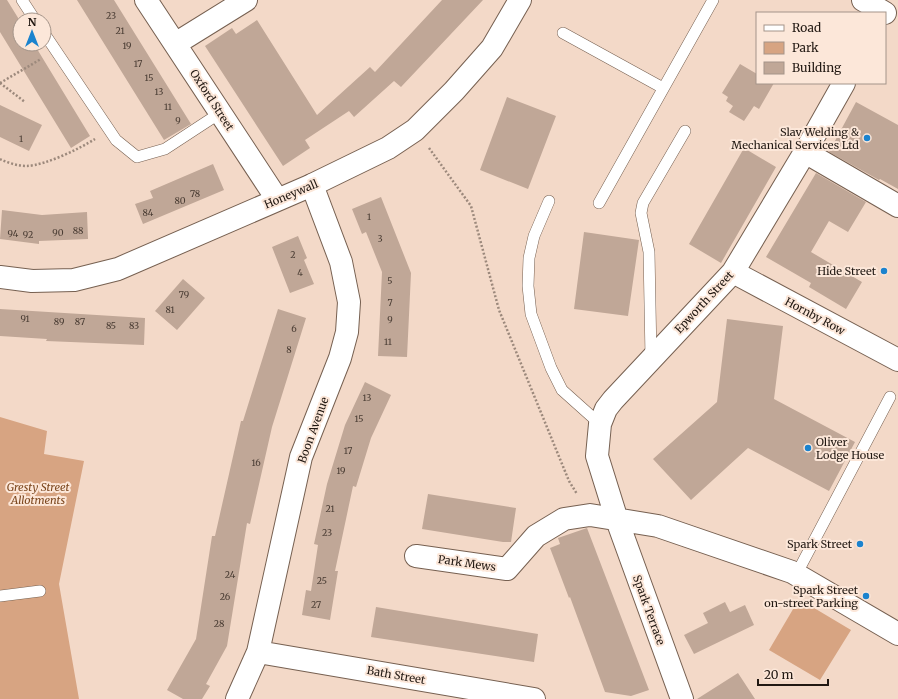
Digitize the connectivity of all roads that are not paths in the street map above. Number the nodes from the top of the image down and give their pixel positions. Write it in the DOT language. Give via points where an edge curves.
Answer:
graph roads {
  1 [pos="22,0"];
  2 [pos="146,0"];
  3 [pos="246,0"];
  4 [pos="520,0"];
  5 [pos="713,0"];
  6 [pos="863,0"];
  7 [pos="891,0"];
  8 [pos="30,12"];
  9 [pos="882,12"];
  10 [pos="885,12"];
  11 [pos="886,14"];
  12 [pos="898,21"];
  13 [pos="563,33"];
  14 [pos="175,44"];
  15 [pos="52,45"];
  16 [pos="843,84"];
  17 [pos="663,88"];
  18 [pos="220,113"];
  19 [pos="685,131"];
  20 [pos="804,152"];
  21 [pos="312,185"];
  22 [pos="278,199"];
  23 [pos="549,201"];
  24 [pos="598,203"];
  25 [pos="898,206"];
  26 [pos="733,272"];
  27 [pos="0,277"];
  28 [pos="651,360"];
  29 [pos="898,360"];
  30 [pos="890,397"];
  31 [pos="600,424"];
  32 [pos="617,520"];
  33 [pos="416,556"];
  34 [pos="796,575"];
  35 [pos="40,591"];
  36 [pos="0,596"];
  37 [pos="898,634"];
  38 [pos="258,652"];
  39 [pos="237,699"];
  40 [pos="534,699"];
  41 [pos="682,699"];
  1 -- 8 [label="lane"];
  2 -- 14 [label="street, Oxford Street"];
  3 -- 14 [label="street"];
  4 -- 21 [label="street, Honeywall" via="492,48 454,92 415,130 388,148"];
  5 -- 17 [label="lane"];
  6 -- 9 [label="street"];
  7 -- 10 [label="street"];
  11 -- 12 [label="street"];
  13 -- 17 [label="lane"];
  14 -- 18 [label="street, Oxford Street"];
  15 -- 18 [label="lane" via="116,140 137,157 165,149"];
  16 -- 20 [label="street, Epworth Street"];
  17 -- 24 [label="lane"];
  18 -- 22 [label="street, Oxford Street"];
  19 -- 28 [label="lane" via="643,202 641,213 649,252"];
  20 -- 25 [label="street"];
  20 -- 26 [label="street, Epworth Street"];
  21 -- 22 [label="street, Honeywall"];
  21 -- 38 [label="street, Boon Avenue" via="341,262 349,302 347,332 340,358 301,457"];
  22 -- 27 [label="street, Honeywall" via="118,269 74,280 32,281"];
  23 -- 31 [label="lane" via="534,236 529,258 531,314 562,390"];
  26 -- 28 [label="street, Epworth Street"];
  26 -- 29 [label="street, Hornby Row"];
  28 -- 31 [label="street, Epworth Street" via="606,409"];
  30 -- 34 [label="lane"];
  31 -- 32 [label="street, Epworth Street" via="597,456"];
  32 -- 33 [label="street, Park Mews" via="590,515 564,518 536,536 507,569"];
  32 -- 34 [label="street" via="658,526"];
  32 -- 41 [label="street, Spark Terrace"];
  34 -- 37 [label="street"];
  35 -- 36 [label="lane"];
  38 -- 39 [label="street, Boon Avenue"];
  38 -- 40 [label="street, Bath Street"];
}
